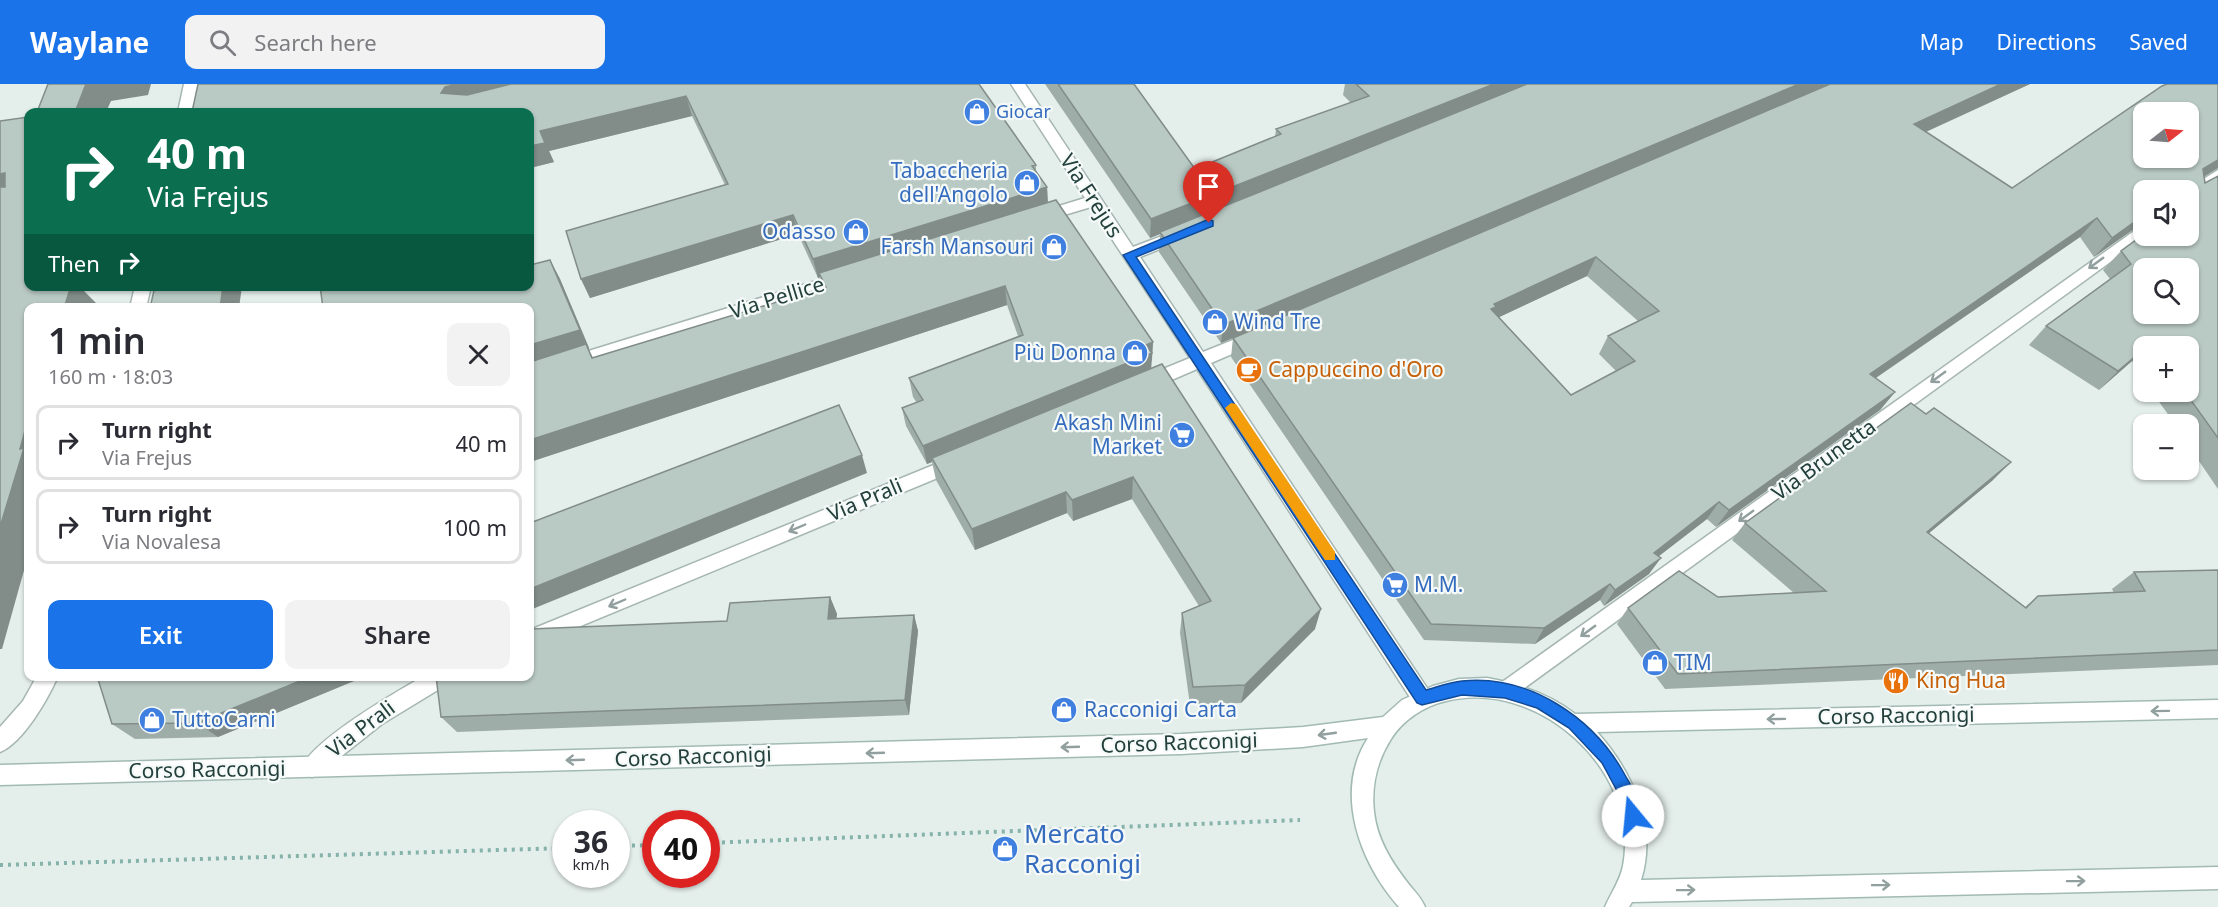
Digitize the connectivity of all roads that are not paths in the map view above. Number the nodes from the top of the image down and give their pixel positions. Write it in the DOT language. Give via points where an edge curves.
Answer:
graph roads {
  1 [pos="191,84"];
  2 [pos="1018,84"];
  3 [pos="186,108"];
  4 [pos="2218,175"];
  5 [pos="2199,188"];
  6 [pos="1094,201"];
  7 [pos="1024,222"];
  8 [pos="1199,227"];
  9 [pos="2133,237"];
  10 [pos="1129,255"];
  11 [pos="856,274"];
  12 [pos="1266,333"];
  13 [pos="1200,361"];
  14 [pos="534,374"];
  15 [pos="1128,391"];
  16 [pos="973,455"];
  17 [pos="534,637"];
  18 [pos="45,681"];
  19 [pos="435,681"];
  20 [pos="1505,691"];
  21 [pos="1422,698"];
  22 [pos="2218,710"];
  23 [pos="1574,723"];
  24 [pos="1385,726"];
  25 [pos="0,742"];
  26 [pos="312,767"];
  27 [pos="0,774"];
  28 [pos="2218,878"];
  29 [pos="1622,899"];
  30 [pos="1414,907"];
  1 -- 3 [label="street"];
  2 -- 6 [label="street, Via Frejus"];
  4 -- 5 [label="street"];
  6 -- 7 [label="street"];
  6 -- 10 [label="street, Via Frejus"];
  8 -- 10 [label="street"];
  9 -- 20 [label="street, Via Brunetta, one-way"];
  10 -- 13 [label="street, Via Frejus"];
  11 -- 14 [label="street, Via Pellice"];
  12 -- 13 [label="street"];
  13 -- 15 [label="street"];
  13 -- 21 [label="street, Via Frejus"];
  16 -- 17 [label="street, Via Prali, one-way"];
  18 -- 25 [label="street" via="30,708"];
  19 -- 26 [label="street, Via Prali" via="392,704"];
  20 -- 21 [label="street" via="1462,688"];
  20 -- 23 [label="street" via="1541,702"];
  21 -- 24 [label="street"];
  22 -- 23 [label="street, Corso Racconigi, one-way"];
  23 -- 29 [label="street" via="1608,758 1631,801 1638,847"];
  24 -- 26 [label="street, Corso Racconigi, one-way" via="1303,737 1181,744"];
  24 -- 30 [label="street" via="1368,755 1362,790 1365,829 1382,867"];
  26 -- 27 [label="street, Corso Racconigi"];
  29 -- 28 [label="street, one-way"];
}
